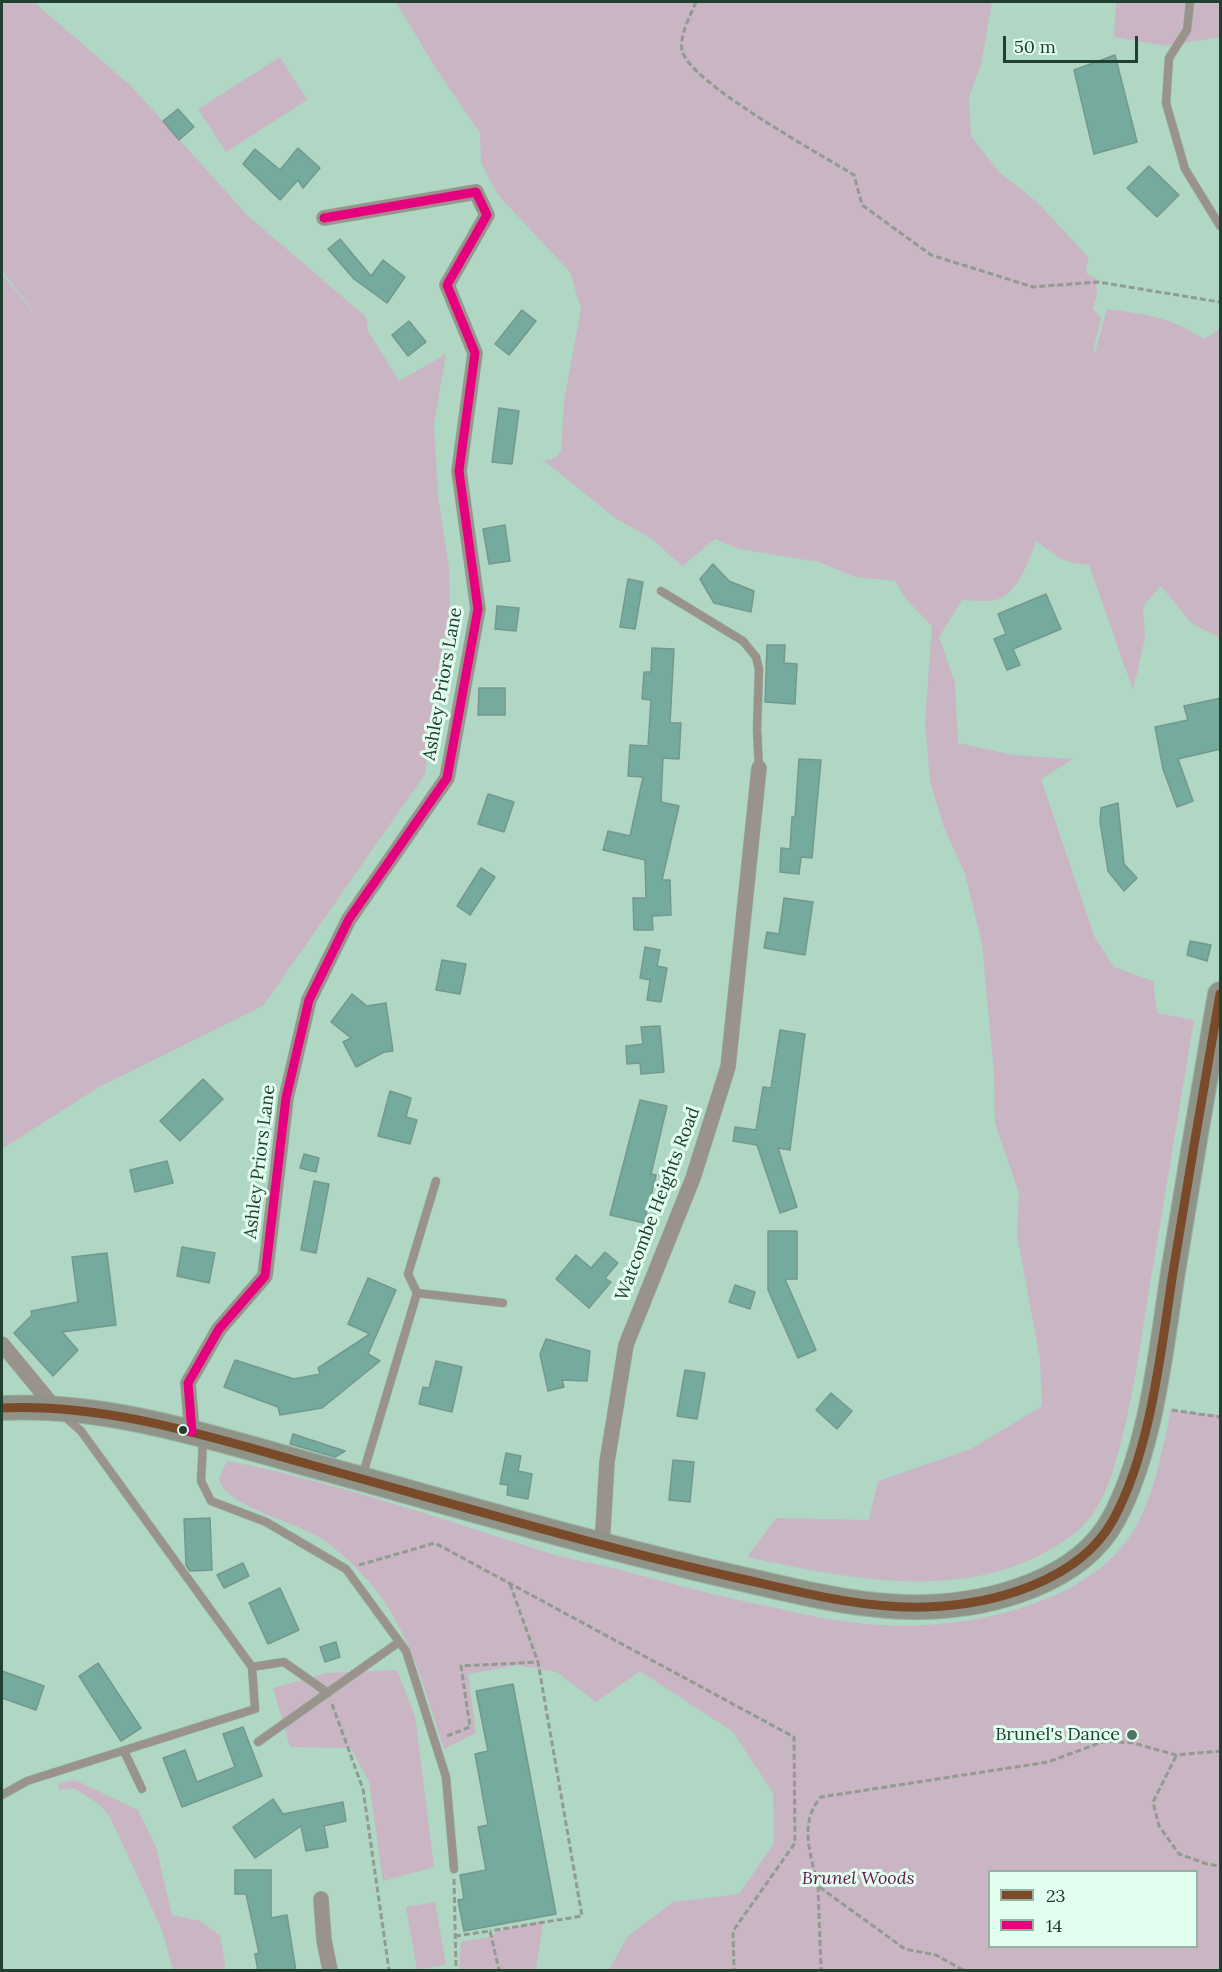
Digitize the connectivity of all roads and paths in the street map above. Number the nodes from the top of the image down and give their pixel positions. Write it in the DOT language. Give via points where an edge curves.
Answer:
graph roads {
  1 [pos="696,2"];
  2 [pos="1190,2"];
  3 [pos="324,218"];
  4 [pos="1221,226"];
  5 [pos="1221,302"];
  6 [pos="661,591"];
  7 [pos="759,768"];
  8 [pos="1221,994"];
  9 [pos="436,1181"];
  10 [pos="417,1293"];
  11 [pos="503,1303"];
  12 [pos="2,1344"];
  13 [pos="54,1407"];
  14 [pos="1151,1407"];
  15 [pos="2,1408"];
  16 [pos="1221,1417"];
  17 [pos="198,1433"];
  18 [pos="361,1478"];
  19 [pos="602,1546"];
  20 [pos="346,1569"];
  21 [pos="509,1583"];
  22 [pos="399,1642"];
  23 [pos="538,1662"];
  24 [pos="252,1667"];
  25 [pos="328,1692"];
  26 [pos="435,1741"];
  27 [pos="258,1742"];
  28 [pos="124,1751"];
  29 [pos="1221,1751"];
  30 [pos="1176,1755"];
  31 [pos="142,1789"];
  32 [pos="2,1795"];
  33 [pos="1221,1866"];
  34 [pos="454,1869"];
  35 [pos="818,1886"];
  36 [pos="321,1899"];
  37 [pos="490,1931"];
  38 [pos="455,1936"];
  39 [pos="330,1971"];
  40 [pos="389,1971"];
  41 [pos="456,1971"];
  42 [pos="499,1971"];
  43 [pos="734,1971"];
  44 [pos="821,1971"];
  45 [pos="963,1971"];
  1 -- 5 [label="path" via="681,46 693,70 726,95 855,175 862,205 931,255 1033,287 1098,282"];
  2 -- 4 [label="lane" via="1187,30 1169,58 1166,103 1185,169"];
  3 -- 17 [label="street, Ashley Priors Lane" via="476,192 487,215 447,285 475,353 459,471 478,609 447,778 349,919 309,1000 286,1098 265,1276 219,1329 188,1383"];
  6 -- 7 [label="lane" via="743,641 756,657"];
  7 -- 19 [label="street, Watcombe Heights Road" via="728,1067 693,1178 626,1345 608,1462"];
  8 -- 14 [label="main road"];
  9 -- 10 [label="lane" via="408,1274"];
  10 -- 11 [label="lane"];
  10 -- 18 [label="lane"];
  12 -- 13 [label="street"];
  13 -- 15 [label="main road"];
  13 -- 17 [label="main road"];
  13 -- 24 [label="lane" via="81,1431"];
  14 -- 16 [label="path"];
  14 -- 19 [label="main road" via="1115,1517 1103,1536 1069,1566 995,1598 924,1607 851,1603"];
  17 -- 18 [label="main road"];
  17 -- 20 [label="lane" via="201,1481 212,1501 266,1522"];
  18 -- 19 [label="main road"];
  20 -- 21 [label="path" via="435,1543"];
  20 -- 22 [label="lane"];
  21 -- 23 [label="path"];
  21 -- 43 [label="path" via="794,1737 795,1843 733,1931"];
  22 -- 25 [label="lane"];
  22 -- 26 [label="lane" via="406,1651"];
  23 -- 26 [label="path" via="461,1666 470,1727"];
  23 -- 37 [label="path" via="582,1916"];
  24 -- 25 [label="lane" via="284,1662"];
  24 -- 28 [label="lane" via="255,1709"];
  25 -- 27 [label="lane"];
  25 -- 40 [label="path" via="363,1789"];
  26 -- 34 [label="lane" via="446,1777"];
  28 -- 31 [label="lane"];
  28 -- 32 [label="lane" via="27,1781"];
  29 -- 30 [label="path"];
  30 -- 33 [label="path" via="1153,1802 1159,1826 1179,1854"];
  30 -- 35 [label="path" via="1133,1743 1106,1741 1048,1762 821,1797 811,1808 807,1834"];
  34 -- 38 [label="path"];
  35 -- 44 [label="path"];
  35 -- 45 [label="path" via="905,1949 936,1955"];
  36 -- 39 [label="street"];
  37 -- 38 [label="path"];
  37 -- 42 [label="path"];
  38 -- 41 [label="path"];
}
